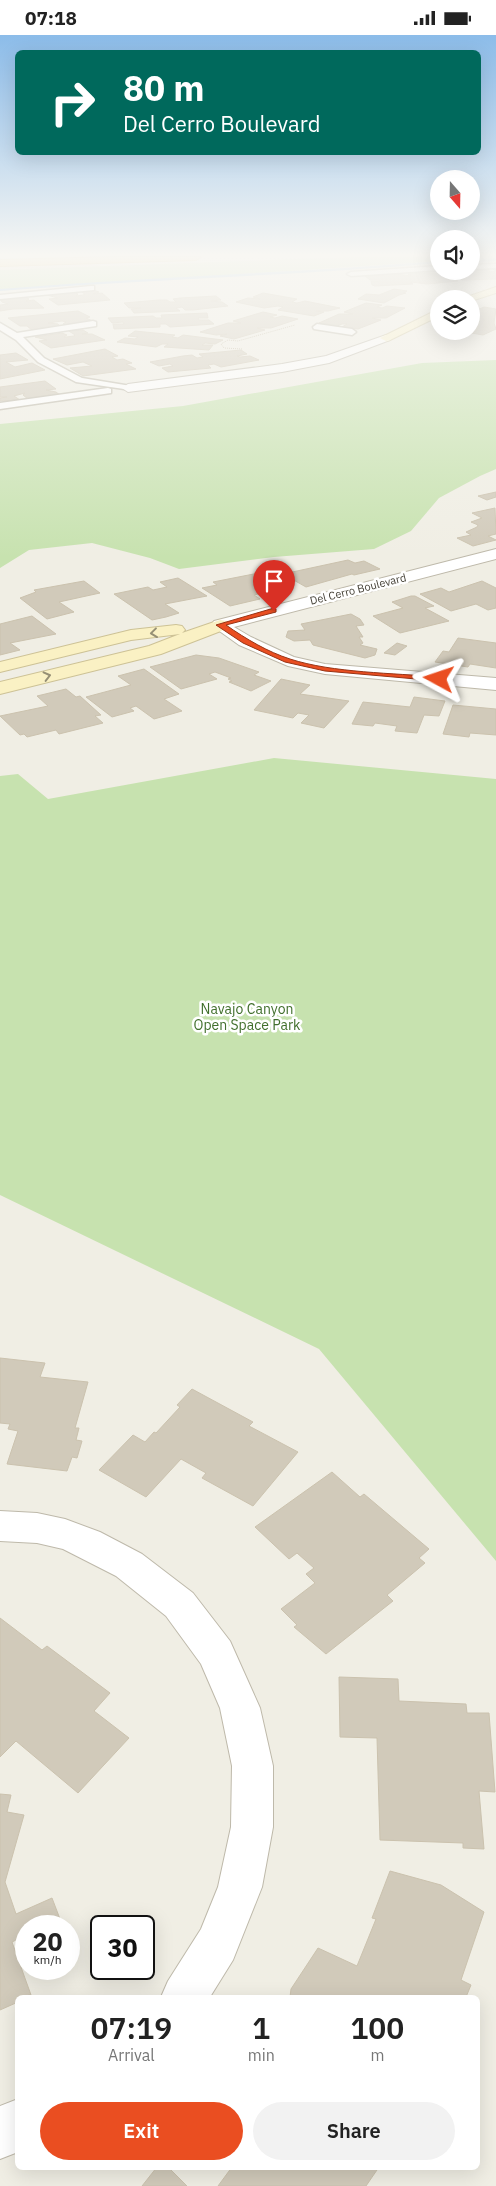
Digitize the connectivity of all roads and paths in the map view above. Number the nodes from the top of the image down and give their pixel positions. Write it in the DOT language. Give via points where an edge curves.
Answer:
graph roads {
  1 [pos="37,357"];
  2 [pos="333,357"];
  3 [pos="128,388"];
  4 [pos="0,406"];
  5 [pos="496,554"];
  6 [pos="220,625"];
  7 [pos="0,667"];
  8 [pos="496,684"];
  9 [pos="0,688"];
  10 [pos="0,1526"];
  11 [pos="186,1995"];
  12 [pos="15,2125"];
  13 [pos="0,2135"];
  1 -- 3 [label="lane" via="80,380"];
  2 -- 3 [label="street" via="282,368"];
  3 -- 4 [label="lane"];
  5 -- 6 [label="street, Del Cerro Boulevard"];
  6 -- 7 [label="street, Del Cerro Boulevard, one-way" via="131,635"];
  6 -- 8 [label="street" via="288,661 316,667"];
  9 -- 6 [label="street, Del Cerro Boulevard, one-way" via="155,650"];
  10 -- 11 [label="street" via="42,1529 78,1539 145,1575 174,1598 198,1626 220,1658 238,1697 250,1740 254,1787 251,1835 240,1885 222,1936"];
  12 -- 13 [label="street"];
}
